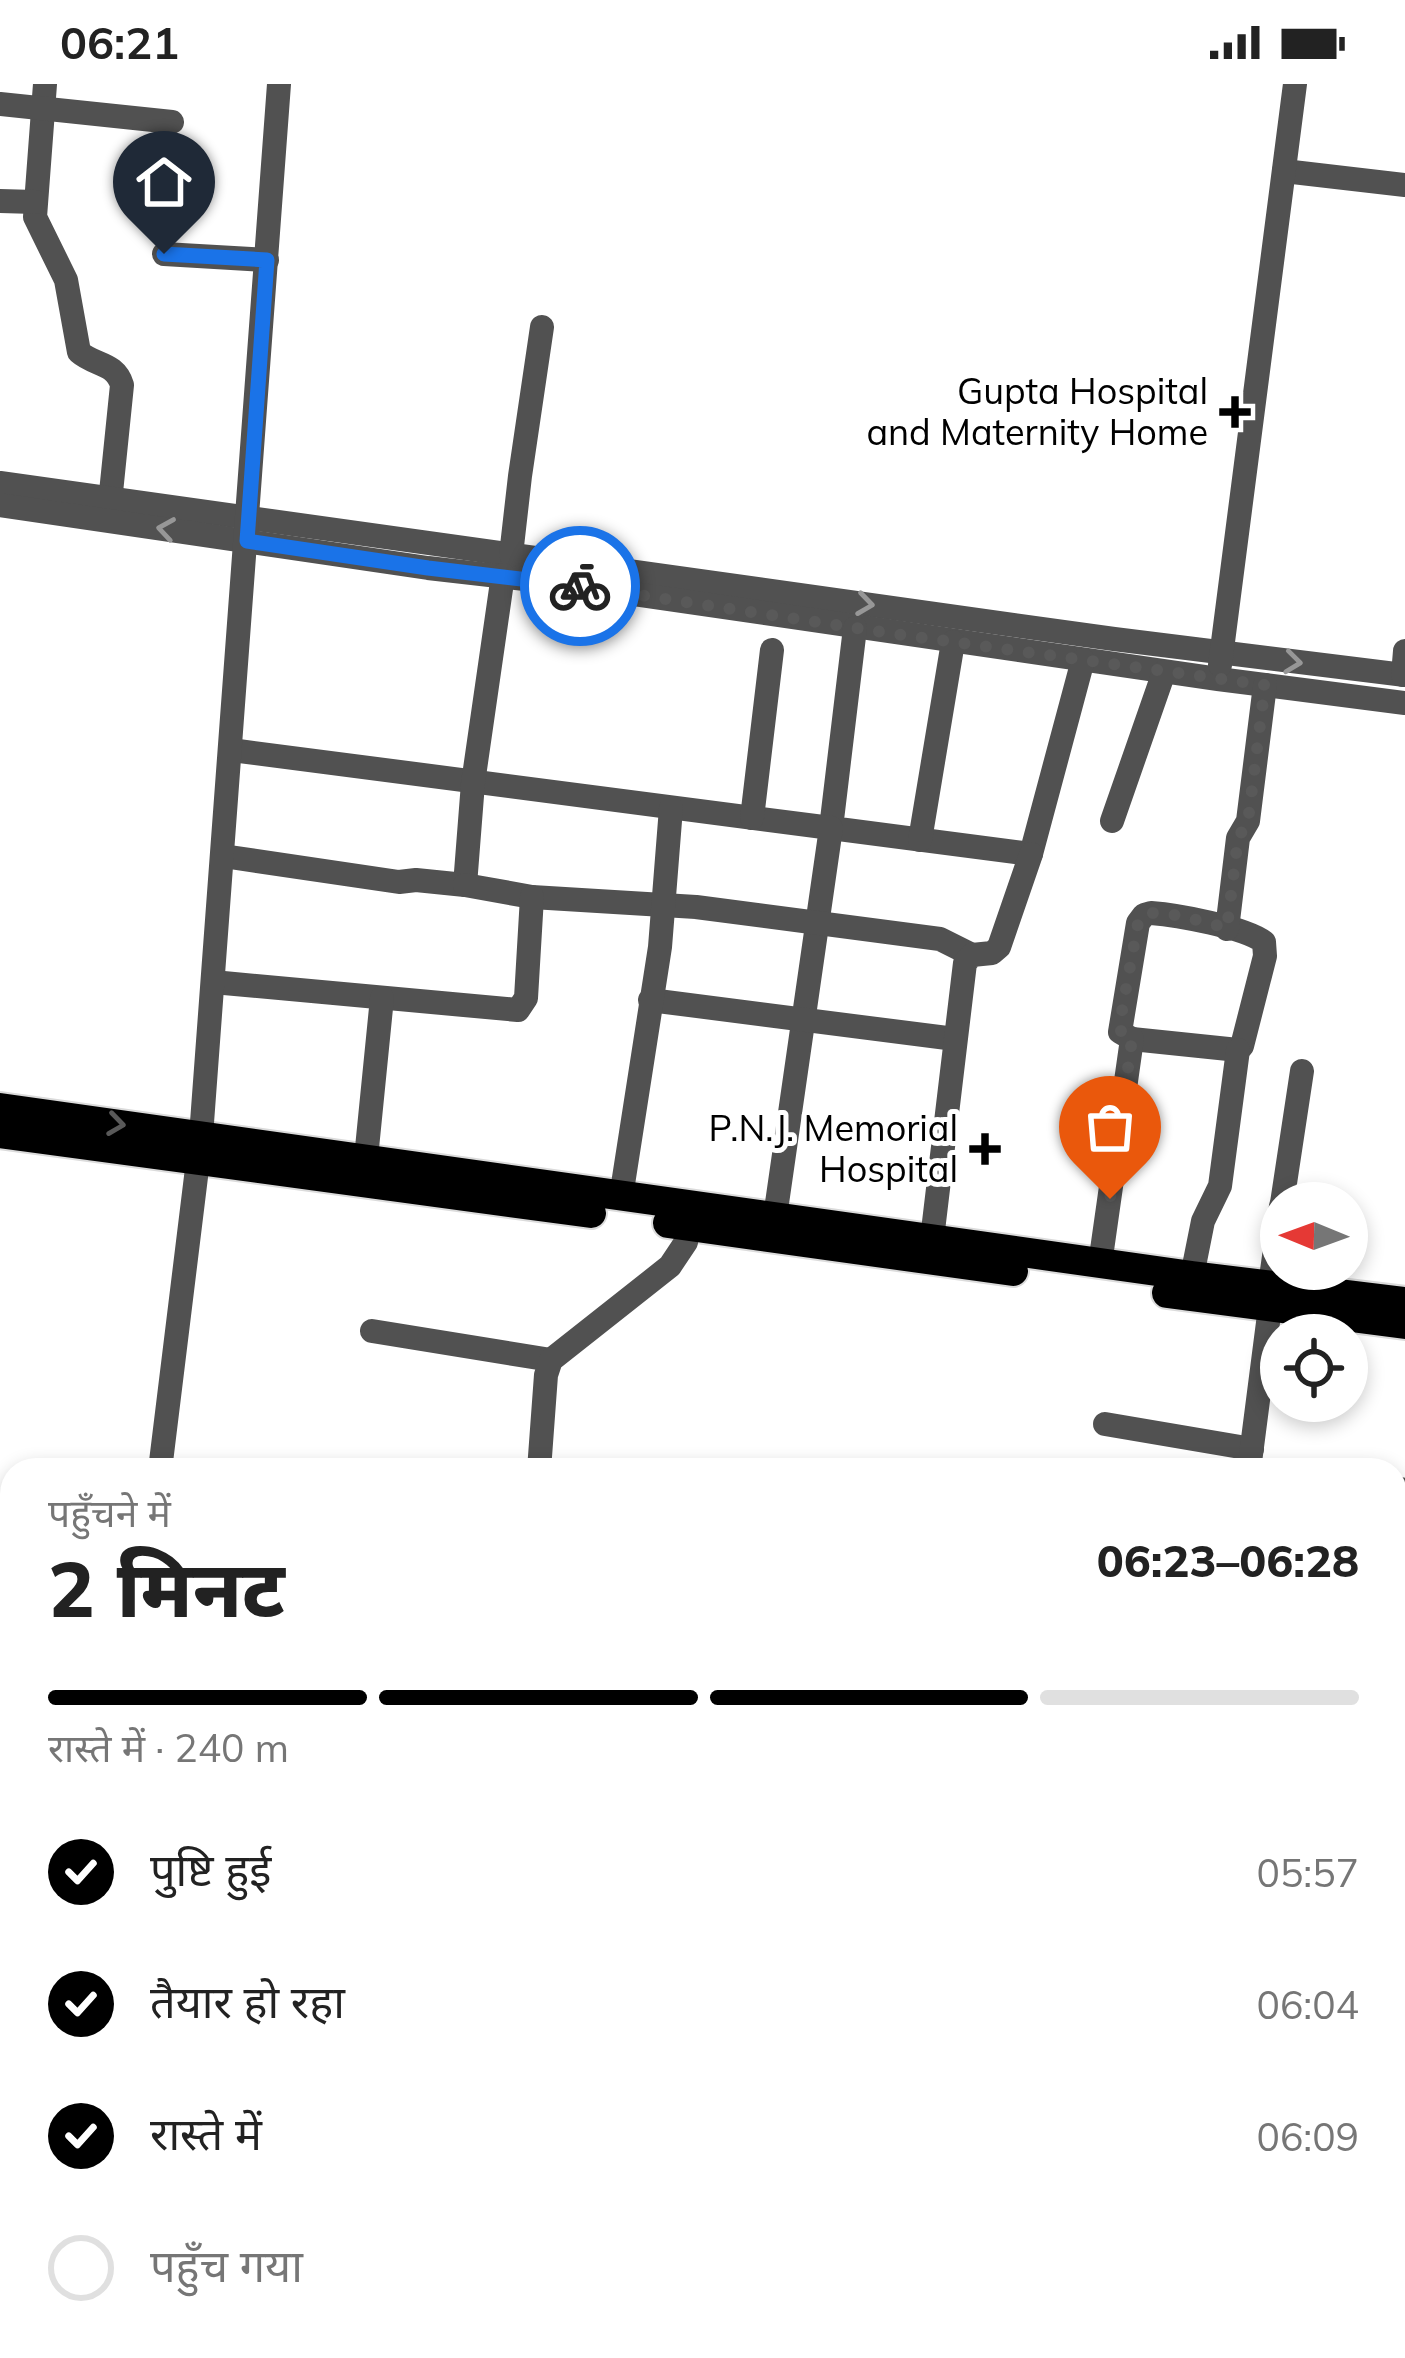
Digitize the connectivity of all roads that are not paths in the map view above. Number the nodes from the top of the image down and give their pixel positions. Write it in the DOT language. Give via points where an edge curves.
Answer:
graph roads {
  1 [pos="279,84"];
  2 [pos="1295,84"];
  3 [pos="43,96"];
  4 [pos="0,104"];
  5 [pos="172,122"];
  6 [pos="1284,171"];
  7 [pos="1405,185"];
  8 [pos="0,201"];
  9 [pos="35,202"];
  10 [pos="164,254"];
  11 [pos="267,260"];
  12 [pos="542,327"];
  13 [pos="0,483"];
  14 [pos="0,505"];
  15 [pos="109,509"];
  16 [pos="248,530"];
  17 [pos="507,565"];
  18 [pos="855,628"];
  19 [pos="953,642"];
  20 [pos="772,650"];
  21 [pos="1221,653"];
  22 [pos="1083,660"];
  23 [pos="1404,667"];
  24 [pos="1164,672"];
  25 [pos="1218,680"];
  26 [pos="1265,685"];
  27 [pos="1405,703"];
  28 [pos="231,750"];
  29 [pos="473,782"];
  30 [pos="671,808"];
  31 [pos="752,818"];
  32 [pos="1112,821"];
  33 [pos="831,828"];
  34 [pos="920,840"];
  35 [pos="1031,854"];
  36 [pos="223,856"];
  37 [pos="465,885"];
  38 [pos="532,897"];
  39 [pos="663,904"];
  40 [pos="818,922"];
  41 [pos="1227,928"];
  42 [pos="972,955"];
  43 [pos="213,982"];
  44 [pos="382,998"];
  45 [pos="650,1000"];
  46 [pos="804,1021"];
  47 [pos="955,1039"];
  48 [pos="1132,1039"];
  49 [pos="1238,1050"];
  50 [pos="1303,1071"];
  51 [pos="0,1108"];
  52 [pos="0,1133"];
  53 [pos="200,1148"];
  54 [pos="366,1158"];
  55 [pos="1285,1182"];
  56 [pos="620,1197"];
  57 [pos="775,1216"];
  58 [pos="689,1226"];
  59 [pos="816,1234"];
  60 [pos="932,1239"];
  61 [pos="1100,1264"];
  62 [pos="1192,1276"];
  63 [pos="1271,1290"];
  64 [pos="1270,1296"];
  65 [pos="1405,1302"];
  66 [pos="1405,1324"];
  67 [pos="372,1331"];
  68 [pos="551,1360"];
  69 [pos="1105,1424"];
  70 [pos="161,1458"];
  71 [pos="540,1458"];
  72 [pos="1233,1458"];
  73 [pos="1256,1458"];
  1 -- 11 [label="street"];
  2 -- 6 [label="street"];
  3 -- 4 [label="street"];
  3 -- 5 [label="street"];
  3 -- 9 [label="street"];
  6 -- 7 [label="street"];
  6 -- 21 [label="street"];
  8 -- 9 [label="street"];
  9 -- 15 [label="street" via="39,230 66,280 79,352 112,367 122,385"];
  10 -- 11 [label="street"];
  11 -- 16 [label="street"];
  12 -- 17 [label="street"];
  13 -- 15 [label="street"];
  14 -- 15 [label="street"];
  15 -- 16 [label="street"];
  16 -- 17 [label="street" via="428,568"];
  16 -- 28 [label="street"];
  17 -- 18 [label="street"];
  17 -- 21 [label="street, one-way"];
  17 -- 29 [label="street"];
  18 -- 19 [label="street"];
  18 -- 33 [label="street"];
  19 -- 22 [label="street"];
  19 -- 34 [label="street"];
  20 -- 31 [label="street"];
  21 -- 23 [label="street, one-way"];
  21 -- 25 [label="street"];
  22 -- 24 [label="street"];
  22 -- 35 [label="street"];
  24 -- 25 [label="street"];
  24 -- 32 [label="street"];
  25 -- 26 [label="street"];
  26 -- 27 [label="street"];
  26 -- 41 [label="street"];
  28 -- 29 [label="street"];
  28 -- 36 [label="street"];
  29 -- 30 [label="street"];
  29 -- 37 [label="street"];
  30 -- 31 [label="street"];
  30 -- 39 [label="street"];
  31 -- 33 [label="street"];
  33 -- 34 [label="street"];
  33 -- 40 [label="street"];
  34 -- 35 [label="street"];
  35 -- 42 [label="street" via="1000,947"];
  36 -- 37 [label="street"];
  36 -- 43 [label="street"];
  37 -- 38 [label="street"];
  38 -- 39 [label="street"];
  38 -- 44 [label="street" via="526,998 518,1010"];
  39 -- 40 [label="street"];
  39 -- 45 [label="street"];
  40 -- 42 [label="street" via="940,939"];
  40 -- 46 [label="street"];
  41 -- 48 [label="street" via="1170,914 1140,919 1119,1027"];
  41 -- 49 [label="street" via="1259,937 1266,948"];
  42 -- 47 [label="street"];
  43 -- 44 [label="street"];
  43 -- 53 [label="street"];
  44 -- 54 [label="street"];
  45 -- 46 [label="street"];
  45 -- 56 [label="street"];
  46 -- 47 [label="street"];
  46 -- 57 [label="street"];
  47 -- 60 [label="street"];
  48 -- 49 [label="street"];
  48 -- 61 [label="street"];
  49 -- 62 [label="street" via="1220,1186"];
  50 -- 55 [label="street"];
  51 -- 53 [label="main road, one-way"];
  52 -- 53 [label="main road"];
  53 -- 54 [label="main road"];
  53 -- 58 [label="main road"];
  53 -- 70 [label="street"];
  54 -- 56 [label="main road"];
  56 -- 57 [label="main road"];
  57 -- 59 [label="main road"];
  58 -- 59 [label="main road"];
  58 -- 68 [label="street" via="670,1266"];
  59 -- 60 [label="main road"];
  59 -- 64 [label="main road"];
  60 -- 61 [label="main road"];
  61 -- 62 [label="main road"];
  62 -- 64 [label="main road"];
  63 -- 64 [label="street"];
  64 -- 65 [label="main road"];
  64 -- 66 [label="main road"];
  64 -- 73 [label="street"];
  67 -- 68 [label="street"];
  68 -- 71 [label="street"];
  69 -- 72 [label="street"];
}
